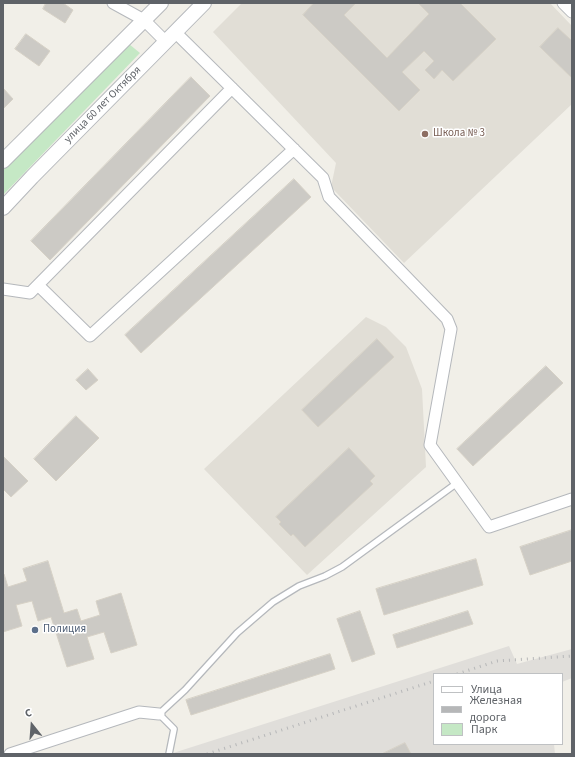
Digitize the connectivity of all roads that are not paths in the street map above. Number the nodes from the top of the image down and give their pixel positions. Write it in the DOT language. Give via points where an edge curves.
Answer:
graph roads {
  1 [pos="113,3"];
  2 [pos="161,3"];
  3 [pos="204,3"];
  4 [pos="563,3"];
  5 [pos="572,12"];
  6 [pos="144,20"];
  7 [pos="170,37"];
  8 [pos="232,88"];
  9 [pos="294,150"];
  10 [pos="3,161"];
  11 [pos="3,208"];
  12 [pos="38,285"];
  13 [pos="3,289"];
  14 [pos="457,483"];
  15 [pos="572,499"];
  16 [pos="159,714"];
  17 [pos="10,754"];
  18 [pos="169,754"];
  1 -- 6 [label="street"];
  2 -- 6 [label="street"];
  3 -- 7 [label="street, улица 60 лет Октября"];
  4 -- 5 [label="street"];
  6 -- 7 [label="street"];
  6 -- 10 [label="street"];
  7 -- 8 [label="street"];
  7 -- 11 [label="street, улица 60 лет Октября"];
  8 -- 9 [label="street"];
  8 -- 12 [label="street"];
  9 -- 12 [label="street" via="90,336"];
  9 -- 14 [label="street" via="324,178 329,197 447,319 451,329 430,445"];
  12 -- 13 [label="street" via="30,293"];
  14 -- 15 [label="street" via="489,527"];
  14 -- 16 [label="lane" via="342,567 298,586 273,602 237,633 185,690"];
  16 -- 17 [label="street" via="139,712"];
  16 -- 18 [label="lane" via="174,728"];
}
